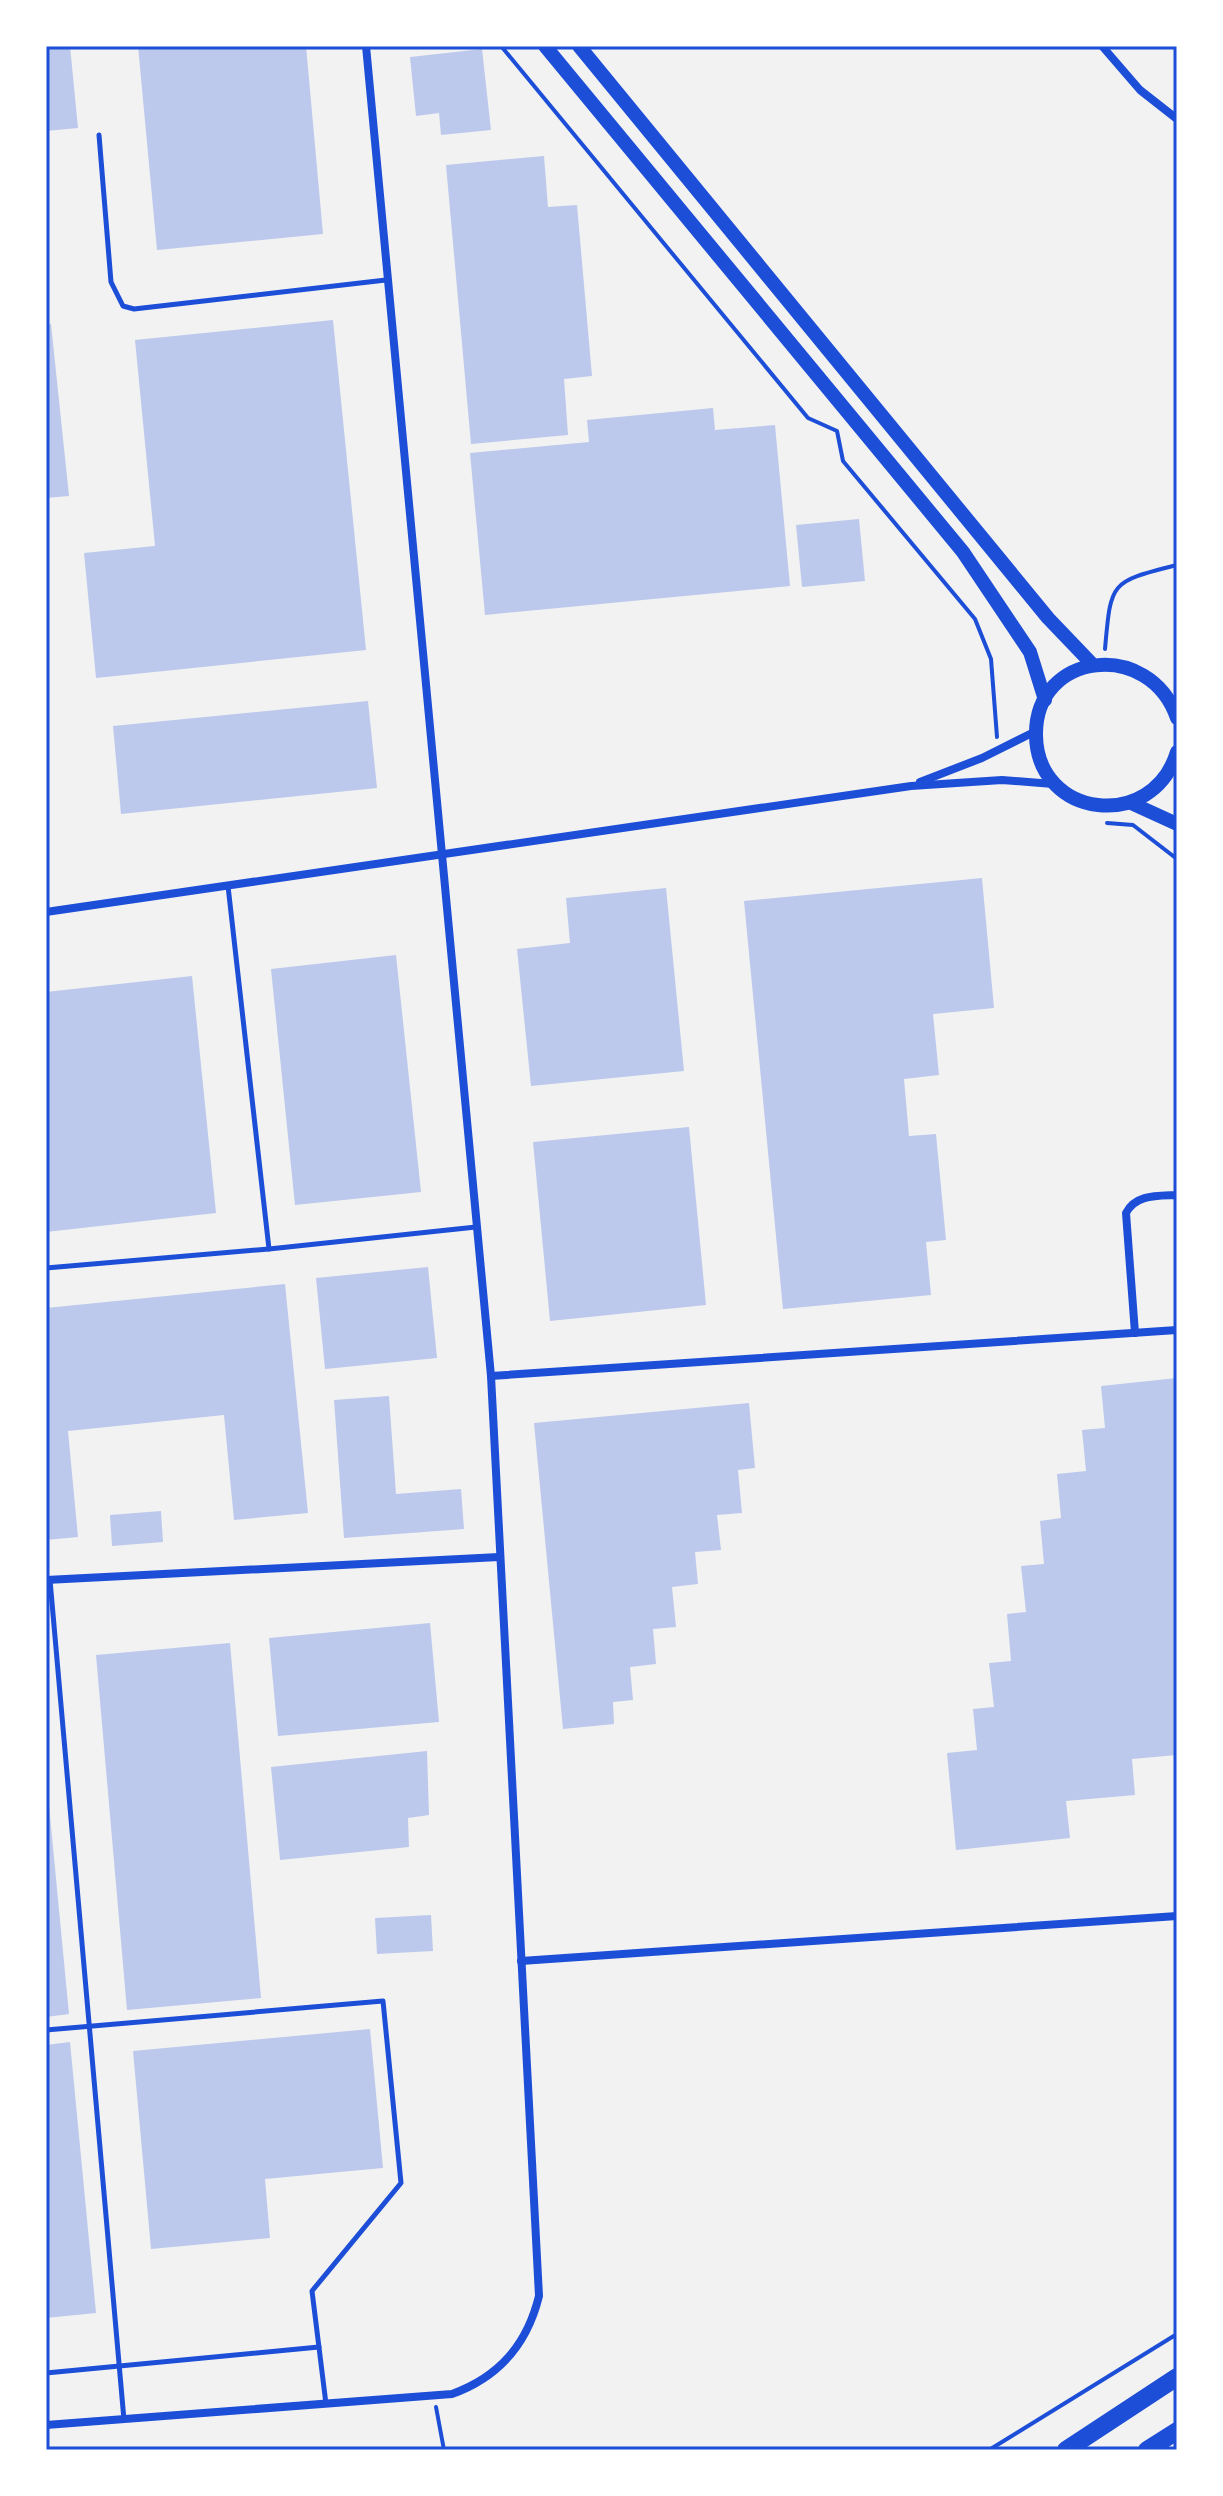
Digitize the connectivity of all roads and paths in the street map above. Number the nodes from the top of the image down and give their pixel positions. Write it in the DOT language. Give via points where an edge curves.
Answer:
graph roads {
  1 [pos="366,46"];
  2 [pos="501,46"];
  3 [pos="545,46"];
  4 [pos="579,46"];
  5 [pos="1102,46"];
  6 [pos="1177,119"];
  7 [pos="99,135"];
  8 [pos="386,280"];
  9 [pos="1177,565"];
  10 [pos="1099,664"];
  11 [pos="1045,700"];
  12 [pos="1177,718"];
  13 [pos="1036,731"];
  14 [pos="998,751"];
  15 [pos="1177,754"];
  16 [pos="1054,784"];
  17 [pos="911,786"];
  18 [pos="1131,803"];
  19 [pos="1096,823"];
  20 [pos="1177,824"];
  21 [pos="442,855"];
  22 [pos="1177,859"];
  23 [pos="228,886"];
  24 [pos="46,912"];
  25 [pos="1177,1195"];
  26 [pos="476,1227"];
  27 [pos="269,1249"];
  28 [pos="46,1268"];
  29 [pos="1177,1330"];
  30 [pos="1135,1333"];
  31 [pos="491,1376"];
  32 [pos="499,1557"];
  33 [pos="48,1580"];
  34 [pos="1177,1916"];
  35 [pos="521,1961"];
  36 [pos="89,2026"];
  37 [pos="46,2030"];
  38 [pos="1177,2334"];
  39 [pos="319,2347"];
  40 [pos="119,2367"];
  41 [pos="46,2373"];
  42 [pos="1177,2377"];
  43 [pos="434,2396"];
  44 [pos="326,2405"];
  45 [pos="124,2420"];
  46 [pos="46,2425"];
  47 [pos="1177,2431"];
  48 [pos="444,2450"];
  49 [pos="989,2450"];
  50 [pos="1066,2450"];
  51 [pos="1147,2450"];
  1 -- 8 [label="street"];
  2 -- 14 [label="path" via="808,418 837,431 843,461 975,619 991,659"];
  3 -- 11 [label="main road" via="963,552 1030,652"];
  4 -- 10 [label="main road" via="1048,618"];
  5 -- 6 [label="street" via="1140,90"];
  7 -- 8 [label="lane" via="111,282 123,306 134,309"];
  8 -- 21 [label="street"];
  9 -- 10 [label="path" via="1124,580 1115,590"];
  10 -- 11 [label="main road" via="1068,676"];
  10 -- 12 [label="main road" via="1121,665 1152,678"];
  11 -- 13 [label="main road"];
  13 -- 14 [label="street"];
  13 -- 16 [label="main road" via="1039,756"];
  14 -- 17 [label="street"];
  15 -- 18 [label="main road" via="1155,789"];
  16 -- 17 [label="street" via="1002,780"];
  16 -- 18 [label="main road" via="1094,805"];
  17 -- 21 [label="street"];
  18 -- 20 [label="main road"];
  19 -- 22 [label="path" via="1133,825"];
  21 -- 23 [label="street"];
  21 -- 26 [label="street"];
  23 -- 24 [label="street"];
  23 -- 27 [label="lane"];
  25 -- 30 [label="street" via="1143,1198 1126,1213"];
  26 -- 27 [label="lane"];
  26 -- 31 [label="street"];
  27 -- 28 [label="lane"];
  29 -- 30 [label="street"];
  30 -- 31 [label="street"];
  31 -- 32 [label="street"];
  32 -- 33 [label="street"];
  32 -- 35 [label="street"];
  33 -- 36 [label="lane"];
  34 -- 35 [label="street"];
  35 -- 43 [label="street" via="539,2296 526,2334 500,2368 466,2389"];
  36 -- 37 [label="lane"];
  36 -- 39 [label="lane" via="383,2001 401,2183 312,2291"];
  36 -- 40 [label="lane"];
  38 -- 49 [label="path"];
  39 -- 40 [label="lane"];
  39 -- 44 [label="lane"];
  40 -- 41 [label="lane"];
  40 -- 45 [label="lane"];
  42 -- 50 [label="highway"];
  43 -- 44 [label="street"];
  43 -- 48 [label="path"];
  44 -- 45 [label="street"];
  45 -- 46 [label="street"];
  47 -- 51 [label="highway"];
}
